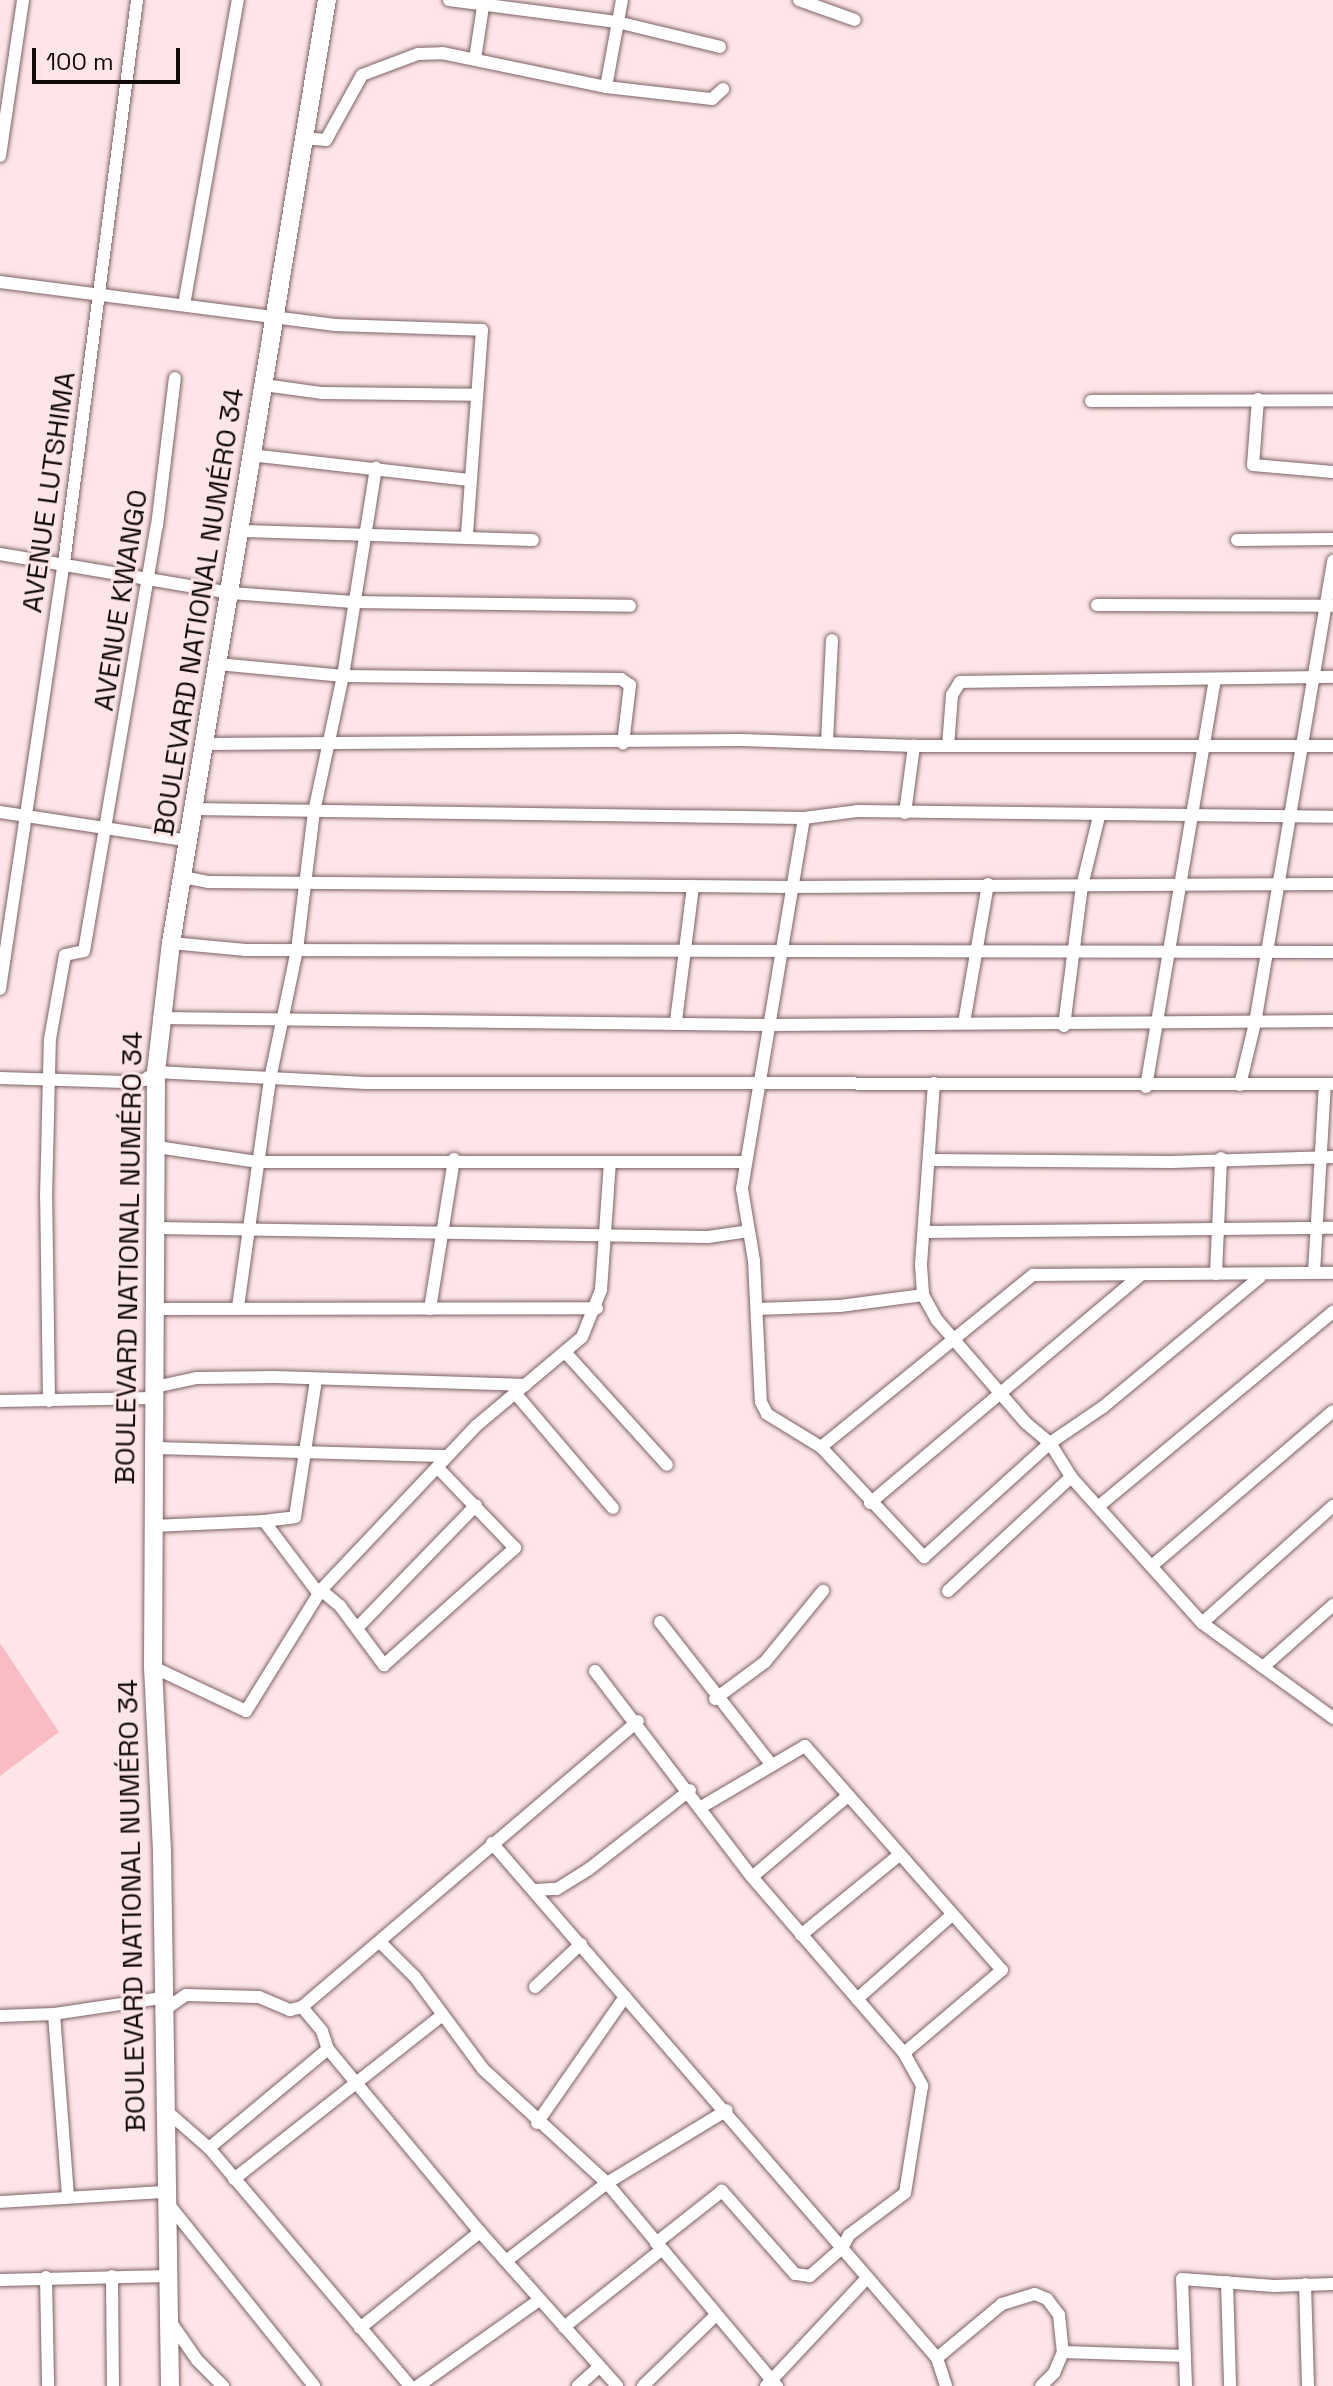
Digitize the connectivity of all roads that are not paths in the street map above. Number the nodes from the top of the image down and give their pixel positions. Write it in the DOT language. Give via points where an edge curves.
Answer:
graph roads {
  1 [pos="23,0"];
  2 [pos="137,0"];
  3 [pos="238,0"];
  4 [pos="327,0"];
  5 [pos="449,0"];
  6 [pos="622,0"];
  7 [pos="799,0"];
  8 [pos="484,2"];
  9 [pos="855,20"];
  10 [pos="617,22"];
  11 [pos="720,47"];
  12 [pos="475,59"];
  13 [pos="606,87"];
  14 [pos="723,89"];
  15 [pos="302,138"];
  16 [pos="0,156"];
  17 [pos="0,282"];
  18 [pos="99,294"];
  19 [pos="184,305"];
  20 [pos="276,317"];
  21 [pos="175,378"];
  22 [pos="264,385"];
  23 [pos="475,395"];
  24 [pos="1258,399"];
  25 [pos="1333,400"];
  26 [pos="1091,401"];
  27 [pos="250,455"];
  28 [pos="376,468"];
  29 [pos="1333,472"];
  30 [pos="470,480"];
  31 [pos="242,531"];
  32 [pos="364,535"];
  33 [pos="467,536"];
  34 [pos="1333,539"];
  35 [pos="533,540"];
  36 [pos="1237,540"];
  37 [pos="0,554"];
  38 [pos="1333,561"];
  39 [pos="64,563"];
  40 [pos="149,579"];
  41 [pos="231,593"];
  42 [pos="353,602"];
  43 [pos="1097,605"];
  44 [pos="630,606"];
  45 [pos="1330,606"];
  46 [pos="832,640"];
  47 [pos="218,664"];
  48 [pos="343,676"];
  49 [pos="1312,677"];
  50 [pos="1333,677"];
  51 [pos="1215,681"];
  52 [pos="328,742"];
  53 [pos="827,742"];
  54 [pos="204,744"];
  55 [pos="623,744"];
  56 [pos="914,746"];
  57 [pos="948,746"];
  58 [pos="1333,746"];
  59 [pos="1303,747"];
  60 [pos="1203,748"];
  61 [pos="193,809"];
  62 [pos="0,812"];
  63 [pos="314,812"];
  64 [pos="905,813"];
  65 [pos="26,815"];
  66 [pos="1099,816"];
  67 [pos="1190,817"];
  68 [pos="1333,817"];
  69 [pos="804,818"];
  70 [pos="1290,818"];
  71 [pos="105,829"];
  72 [pos="189,841"];
  73 [pos="183,877"];
  74 [pos="305,883"];
  75 [pos="988,884"];
  76 [pos="1333,884"];
  77 [pos="1183,885"];
  78 [pos="1279,885"];
  79 [pos="693,886"];
  80 [pos="1082,886"];
  81 [pos="792,887"];
  82 [pos="171,943"];
  83 [pos="297,950"];
  84 [pos="686,951"];
  85 [pos="1333,952"];
  86 [pos="779,953"];
  87 [pos="974,953"];
  88 [pos="1074,954"];
  89 [pos="1170,954"];
  90 [pos="1267,954"];
  91 [pos="0,989"];
  92 [pos="159,1018"];
  93 [pos="283,1019"];
  94 [pos="676,1021"];
  95 [pos="1160,1021"];
  96 [pos="1333,1021"];
  97 [pos="964,1023"];
  98 [pos="1255,1023"];
  99 [pos="766,1025"];
  100 [pos="1064,1026"];
  101 [pos="156,1072"];
  102 [pos="0,1078"];
  103 [pos="270,1079"];
  104 [pos="49,1080"];
  105 [pos="763,1082"];
  106 [pos="934,1083"];
  107 [pos="1329,1084"];
  108 [pos="1240,1085"];
  109 [pos="1146,1087"];
  110 [pos="157,1147"];
  111 [pos="1328,1157"];
  112 [pos="1221,1158"];
  113 [pos="454,1159"];
  114 [pos="930,1160"];
  115 [pos="257,1162"];
  116 [pos="610,1162"];
  117 [pos="745,1162"];
  118 [pos="156,1228"];
  119 [pos="1319,1228"];
  120 [pos="1333,1228"];
  121 [pos="749,1231"];
  122 [pos="247,1232"];
  123 [pos="924,1232"];
  124 [pos="1215,1232"];
  125 [pos="441,1234"];
  126 [pos="604,1236"];
  127 [pos="1314,1273"];
  128 [pos="1333,1273"];
  129 [pos="1216,1274"];
  130 [pos="1140,1276"];
  131 [pos="1260,1277"];
  132 [pos="923,1295"];
  133 [pos="238,1307"];
  134 [pos="597,1308"];
  135 [pos="157,1309"];
  136 [pos="430,1309"];
  137 [pos="757,1309"];
  138 [pos="1333,1312"];
  139 [pos="953,1338"];
  140 [pos="565,1352"];
  141 [pos="316,1380"];
  142 [pos="521,1389"];
  143 [pos="1001,1392"];
  144 [pos="155,1393"];
  145 [pos="0,1401"];
  146 [pos="49,1401"];
  147 [pos="1333,1411"];
  148 [pos="1050,1443"];
  149 [pos="821,1447"];
  150 [pos="153,1448"];
  151 [pos="304,1451"];
  152 [pos="446,1456"];
  153 [pos="667,1465"];
  154 [pos="437,1467"];
  155 [pos="1071,1477"];
  156 [pos="870,1503"];
  157 [pos="476,1505"];
  158 [pos="1099,1506"];
  159 [pos="1333,1506"];
  160 [pos="613,1508"];
  161 [pos="264,1521"];
  162 [pos="153,1526"];
  163 [pos="1154,1564"];
  164 [pos="823,1591"];
  165 [pos="948,1591"];
  166 [pos="320,1592"];
  167 [pos="1333,1605"];
  168 [pos="660,1622"];
  169 [pos="1202,1623"];
  170 [pos="357,1628"];
  171 [pos="153,1667"];
  172 [pos="1263,1667"];
  173 [pos="595,1671"];
  174 [pos="715,1699"];
  175 [pos="1333,1718"];
  176 [pos="638,1721"];
  177 [pos="771,1764"];
  178 [pos="690,1790"];
  179 [pos="848,1796"];
  180 [pos="703,1806"];
  181 [pos="492,1843"];
  182 [pos="899,1855"];
  183 [pos="752,1877"];
  184 [pos="535,1890"];
  185 [pos="952,1915"];
  186 [pos="801,1935"];
  187 [pos="381,1943"];
  188 [pos="581,1944"];
  189 [pos="535,1987"];
  190 [pos="625,1997"];
  191 [pos="857,1999"];
  192 [pos="161,2005"];
  193 [pos="302,2007"];
  194 [pos="1,2014"];
  195 [pos="54,2014"];
  196 [pos="440,2017"];
  197 [pos="328,2049"];
  198 [pos="904,2053"];
  199 [pos="357,2084"];
  200 [pos="162,2108"];
  201 [pos="727,2110"];
  202 [pos="537,2123"];
  203 [pos="209,2148"];
  204 [pos="234,2179"];
  205 [pos="607,2183"];
  206 [pos="68,2195"];
  207 [pos="166,2196"];
  208 [pos="0,2202"];
  209 [pos="480,2232"];
  210 [pos="659,2246"];
  211 [pos="842,2248"];
  212 [pos="506,2261"];
  213 [pos="112,2276"];
  214 [pos="168,2276"];
  215 [pos="46,2277"];
  216 [pos="867,2278"];
  217 [pos="0,2280"];
  218 [pos="1227,2282"];
  219 [pos="1305,2284"];
  220 [pos="1333,2284"];
  221 [pos="539,2300"];
  222 [pos="715,2316"];
  223 [pos="169,2319"];
  224 [pos="564,2327"];
  225 [pos="360,2328"];
  226 [pos="1063,2352"];
  227 [pos="1185,2356"];
  228 [pos="937,2358"];
  229 [pos="599,2367"];
  230 [pos="772,2384"];
  231 [pos="48,2386"];
  232 [pos="113,2386"];
  233 [pos="170,2386"];
  234 [pos="223,2386"];
  235 [pos="314,2386"];
  236 [pos="410,2386"];
  237 [pos="418,2386"];
  238 [pos="578,2386"];
  239 [pos="617,2386"];
  240 [pos="643,2386"];
  241 [pos="946,2386"];
  242 [pos="1041,2386"];
  243 [pos="1186,2386"];
  244 [pos="1230,2386"];
  245 [pos="1308,2386"];
  1 -- 16 [label="street"];
  2 -- 18 [label="street, AVENUE LUTSHIMA"];
  3 -- 19 [label="street"];
  4 -- 15 [label="main road, BOULEVARD NATIONAL NUMÉRO 34"];
  5 -- 8 [label="street"];
  6 -- 10 [label="street"];
  7 -- 9 [label="street"];
  8 -- 10 [label="street"];
  8 -- 12 [label="street"];
  10 -- 11 [label="street"];
  10 -- 13 [label="street"];
  12 -- 13 [label="street"];
  12 -- 15 [label="street" via="418,54 370,69 352,88 326,140"];
  13 -- 14 [label="street" via="712,99"];
  15 -- 20 [label="main road, BOULEVARD NATIONAL NUMÉRO 34"];
  17 -- 18 [label="street"];
  18 -- 19 [label="street"];
  18 -- 39 [label="street, AVENUE LUTSHIMA"];
  19 -- 20 [label="street"];
  20 -- 22 [label="main road, BOULEVARD NATIONAL NUMÉRO 34"];
  20 -- 23 [label="street" via="482,330"];
  21 -- 40 [label="street, AVENUE KWANGO"];
  22 -- 23 [label="street" via="322,393"];
  22 -- 27 [label="main road, BOULEVARD NATIONAL NUMÉRO 34"];
  23 -- 30 [label="street"];
  24 -- 25 [label="street"];
  24 -- 26 [label="street"];
  24 -- 29 [label="street" via="1253,465"];
  27 -- 28 [label="street"];
  27 -- 31 [label="main road, BOULEVARD NATIONAL NUMÉRO 34"];
  28 -- 30 [label="street"];
  28 -- 32 [label="street"];
  30 -- 33 [label="street"];
  31 -- 32 [label="street"];
  31 -- 41 [label="main road, BOULEVARD NATIONAL NUMÉRO 34"];
  32 -- 33 [label="street"];
  32 -- 42 [label="street"];
  33 -- 35 [label="street"];
  34 -- 36 [label="street"];
  37 -- 39 [label="street"];
  38 -- 45 [label="street"];
  39 -- 40 [label="street"];
  39 -- 65 [label="street, AVENUE LUTSHIMA"];
  40 -- 41 [label="street"];
  40 -- 71 [label="street, AVENUE KWANGO"];
  41 -- 42 [label="street"];
  41 -- 47 [label="main road, BOULEVARD NATIONAL NUMÉRO 34"];
  42 -- 44 [label="street"];
  42 -- 48 [label="street"];
  43 -- 45 [label="street"];
  45 -- 49 [label="street"];
  46 -- 53 [label="street"];
  47 -- 48 [label="street"];
  47 -- 54 [label="main road, BOULEVARD NATIONAL NUMÉRO 34"];
  48 -- 52 [label="street"];
  48 -- 55 [label="street" via="621,679 630,685"];
  49 -- 50 [label="street"];
  49 -- 51 [label="street"];
  49 -- 59 [label="street"];
  51 -- 57 [label="street" via="960,682 952,695"];
  51 -- 60 [label="street"];
  52 -- 54 [label="street"];
  52 -- 55 [label="street"];
  52 -- 63 [label="street"];
  53 -- 55 [label="street"];
  53 -- 56 [label="street"];
  54 -- 61 [label="main road, BOULEVARD NATIONAL NUMÉRO 34"];
  56 -- 57 [label="street"];
  56 -- 64 [label="street"];
  57 -- 60 [label="street"];
  58 -- 59 [label="street"];
  59 -- 60 [label="street"];
  59 -- 70 [label="street"];
  60 -- 67 [label="street"];
  61 -- 63 [label="street"];
  61 -- 72 [label="main road, BOULEVARD NATIONAL NUMÉRO 34"];
  62 -- 65 [label="street"];
  63 -- 69 [label="street"];
  63 -- 74 [label="street"];
  64 -- 66 [label="street"];
  64 -- 69 [label="street" via="857,811"];
  65 -- 71 [label="street"];
  65 -- 91 [label="street, AVENUE LUTSHIMA"];
  66 -- 67 [label="street"];
  66 -- 80 [label="street"];
  67 -- 70 [label="street"];
  67 -- 77 [label="street"];
  68 -- 70 [label="street"];
  69 -- 81 [label="street"];
  70 -- 78 [label="street"];
  71 -- 72 [label="street"];
  71 -- 104 [label="street, AVENUE KWANGO" via="84,951 65,955 50,1039"];
  72 -- 73 [label="main road, BOULEVARD NATIONAL NUMÉRO 34"];
  73 -- 74 [label="street"];
  73 -- 82 [label="main road, BOULEVARD NATIONAL NUMÉRO 34"];
  74 -- 79 [label="street"];
  74 -- 83 [label="street"];
  75 -- 80 [label="street"];
  75 -- 81 [label="street"];
  75 -- 87 [label="street"];
  76 -- 78 [label="street"];
  77 -- 78 [label="street"];
  77 -- 80 [label="street"];
  77 -- 89 [label="street"];
  78 -- 90 [label="street"];
  79 -- 81 [label="street"];
  79 -- 84 [label="street"];
  80 -- 88 [label="street"];
  81 -- 86 [label="street"];
  82 -- 83 [label="street"];
  82 -- 92 [label="main road, BOULEVARD NATIONAL NUMÉRO 34"];
  83 -- 84 [label="street"];
  83 -- 93 [label="street"];
  84 -- 86 [label="street"];
  84 -- 94 [label="street"];
  85 -- 90 [label="street"];
  86 -- 87 [label="street"];
  86 -- 99 [label="street"];
  87 -- 88 [label="street"];
  87 -- 97 [label="street"];
  88 -- 89 [label="street"];
  88 -- 100 [label="street"];
  89 -- 90 [label="street"];
  89 -- 95 [label="street"];
  90 -- 98 [label="street"];
  92 -- 93 [label="street"];
  92 -- 101 [label="main road, BOULEVARD NATIONAL NUMÉRO 34"];
  93 -- 94 [label="street"];
  93 -- 103 [label="street"];
  94 -- 99 [label="street"];
  95 -- 98 [label="street"];
  95 -- 100 [label="street"];
  95 -- 109 [label="street"];
  96 -- 98 [label="street"];
  97 -- 99 [label="street"];
  97 -- 100 [label="street"];
  98 -- 108 [label="street"];
  99 -- 105 [label="street"];
  101 -- 103 [label="street"];
  101 -- 104 [label="street" via="135,1081"];
  101 -- 110 [label="main road, BOULEVARD NATIONAL NUMÉRO 34"];
  102 -- 104 [label="street"];
  103 -- 105 [label="street"];
  103 -- 115 [label="street"];
  104 -- 146 [label="street"];
  105 -- 106 [label="street"];
  105 -- 117 [label="street"];
  106 -- 109 [label="street"];
  106 -- 114 [label="street"];
  107 -- 108 [label="street"];
  107 -- 111 [label="street"];
  108 -- 109 [label="street"];
  110 -- 115 [label="street"];
  110 -- 118 [label="main road, BOULEVARD NATIONAL NUMÉRO 34"];
  111 -- 112 [label="street"];
  111 -- 119 [label="street"];
  112 -- 114 [label="street"];
  112 -- 124 [label="street"];
  113 -- 115 [label="street"];
  113 -- 116 [label="street"];
  113 -- 125 [label="street"];
  114 -- 123 [label="street"];
  115 -- 122 [label="street"];
  116 -- 117 [label="street"];
  116 -- 126 [label="street"];
  117 -- 121 [label="street" via="742,1189"];
  118 -- 122 [label="street"];
  118 -- 135 [label="main road, BOULEVARD NATIONAL NUMÉRO 34"];
  119 -- 120 [label="street"];
  119 -- 124 [label="street"];
  119 -- 127 [label="street"];
  121 -- 126 [label="street" via="708,1237"];
  121 -- 137 [label="street"];
  122 -- 125 [label="street"];
  122 -- 133 [label="street"];
  123 -- 124 [label="street"];
  123 -- 132 [label="street"];
  124 -- 129 [label="street"];
  125 -- 126 [label="street"];
  125 -- 136 [label="street"];
  126 -- 134 [label="street"];
  127 -- 128 [label="street"];
  127 -- 131 [label="street"];
  129 -- 130 [label="street"];
  129 -- 131 [label="street"];
  130 -- 139 [label="street" via="1033,1275"];
  130 -- 143 [label="street"];
  131 -- 148 [label="street" via="1103,1407"];
  132 -- 137 [label="street"];
  132 -- 139 [label="street"];
  133 -- 135 [label="street"];
  133 -- 136 [label="street"];
  134 -- 136 [label="street"];
  134 -- 140 [label="street" via="582,1337"];
  135 -- 144 [label="main road, BOULEVARD NATIONAL NUMÉRO 34"];
  137 -- 149 [label="street" via="761,1402 781,1425"];
  138 -- 158 [label="street"];
  139 -- 143 [label="street"];
  139 -- 149 [label="street"];
  140 -- 142 [label="street"];
  140 -- 153 [label="street"];
  141 -- 142 [label="street"];
  141 -- 144 [label="street" via="197,1378"];
  141 -- 151 [label="street"];
  142 -- 152 [label="street"];
  142 -- 160 [label="street"];
  143 -- 148 [label="street"];
  143 -- 156 [label="street"];
  144 -- 146 [label="street"];
  144 -- 150 [label="main road, BOULEVARD NATIONAL NUMÉRO 34"];
  145 -- 146 [label="street"];
  147 -- 163 [label="street"];
  148 -- 155 [label="street"];
  148 -- 156 [label="street" via="924,1557"];
  149 -- 156 [label="street"];
  150 -- 151 [label="street"];
  150 -- 162 [label="main road, BOULEVARD NATIONAL NUMÉRO 34"];
  151 -- 152 [label="street"];
  151 -- 161 [label="street" via="295,1517"];
  152 -- 154 [label="street"];
  154 -- 157 [label="street"];
  154 -- 166 [label="street"];
  155 -- 158 [label="street"];
  155 -- 165 [label="street"];
  157 -- 170 [label="street"];
  157 -- 170 [label="street" via="515,1548 384,1665"];
  158 -- 163 [label="street"];
  159 -- 169 [label="street"];
  161 -- 162 [label="street"];
  161 -- 166 [label="street"];
  162 -- 171 [label="main road, BOULEVARD NATIONAL NUMÉRO 34"];
  163 -- 169 [label="street"];
  164 -- 174 [label="street" via="765,1662"];
  166 -- 170 [label="street"];
  166 -- 171 [label="street" via="246,1711"];
  167 -- 172 [label="street"];
  168 -- 174 [label="street"];
  169 -- 172 [label="street"];
  171 -- 192 [label="main road, BOULEVARD NATIONAL NUMÉRO 34" via="162,1851"];
  172 -- 175 [label="street"];
  173 -- 176 [label="street"];
  174 -- 177 [label="street"];
  176 -- 178 [label="street"];
  176 -- 181 [label="street"];
  177 -- 179 [label="street" via="805,1746"];
  177 -- 180 [label="street"];
  178 -- 180 [label="street"];
  178 -- 184 [label="street" via="589,1869 557,1889"];
  179 -- 182 [label="street"];
  179 -- 183 [label="street"];
  180 -- 183 [label="street"];
  181 -- 184 [label="street"];
  181 -- 187 [label="street"];
  182 -- 185 [label="street"];
  182 -- 186 [label="street"];
  183 -- 186 [label="street"];
  184 -- 188 [label="street"];
  185 -- 191 [label="street"];
  185 -- 198 [label="street" via="1002,1970"];
  186 -- 191 [label="street"];
  187 -- 193 [label="street"];
  187 -- 196 [label="street" via="415,1977"];
  188 -- 189 [label="street"];
  188 -- 190 [label="street"];
  190 -- 201 [label="street"];
  190 -- 202 [label="street"];
  191 -- 198 [label="street"];
  192 -- 193 [label="street" via="186,1995 259,1997 290,2010"];
  192 -- 195 [label="street"];
  192 -- 200 [label="main road, BOULEVARD NATIONAL NUMÉRO 34"];
  193 -- 197 [label="street" via="322,2031"];
  194 -- 195 [label="street"];
  195 -- 206 [label="street"];
  196 -- 199 [label="street"];
  196 -- 202 [label="street"];
  197 -- 199 [label="street"];
  197 -- 203 [label="street"];
  198 -- 211 [label="street" via="922,2086 910,2182 896,2202 849,2235"];
  199 -- 204 [label="street"];
  199 -- 209 [label="street"];
  200 -- 203 [label="street"];
  200 -- 207 [label="main road, BOULEVARD NATIONAL NUMÉRO 34"];
  201 -- 205 [label="street"];
  201 -- 211 [label="street"];
  202 -- 205 [label="street"];
  203 -- 204 [label="street"];
  204 -- 225 [label="street"];
  205 -- 210 [label="street"];
  205 -- 212 [label="street"];
  206 -- 207 [label="street"];
  206 -- 208 [label="street"];
  207 -- 214 [label="main road, BOULEVARD NATIONAL NUMÉRO 34"];
  207 -- 235 [label="street"];
  209 -- 212 [label="street"];
  209 -- 225 [label="street"];
  210 -- 211 [label="street" via="722,2191 802,2278"];
  210 -- 222 [label="street"];
  210 -- 224 [label="street"];
  211 -- 216 [label="street"];
  212 -- 221 [label="street"];
  213 -- 214 [label="street"];
  213 -- 215 [label="street"];
  213 -- 232 [label="street"];
  214 -- 223 [label="main road, BOULEVARD NATIONAL NUMÉRO 34"];
  215 -- 217 [label="street"];
  215 -- 231 [label="street"];
  216 -- 228 [label="street"];
  216 -- 230 [label="street"];
  218 -- 219 [label="street"];
  218 -- 227 [label="street" via="1182,2279"];
  218 -- 244 [label="street"];
  219 -- 220 [label="street"];
  219 -- 245 [label="street"];
  221 -- 224 [label="street"];
  221 -- 237 [label="street"];
  222 -- 230 [label="street"];
  222 -- 240 [label="street"];
  223 -- 233 [label="main road, BOULEVARD NATIONAL NUMÉRO 34"];
  223 -- 234 [label="street"];
  224 -- 229 [label="street"];
  225 -- 236 [label="street"];
  226 -- 227 [label="street"];
  226 -- 228 [label="street" via="1059,2315 1047,2299 1035,2294 1002,2304"];
  226 -- 242 [label="street"];
  227 -- 243 [label="street"];
  228 -- 241 [label="street"];
  229 -- 238 [label="street"];
  229 -- 239 [label="street"];
}
